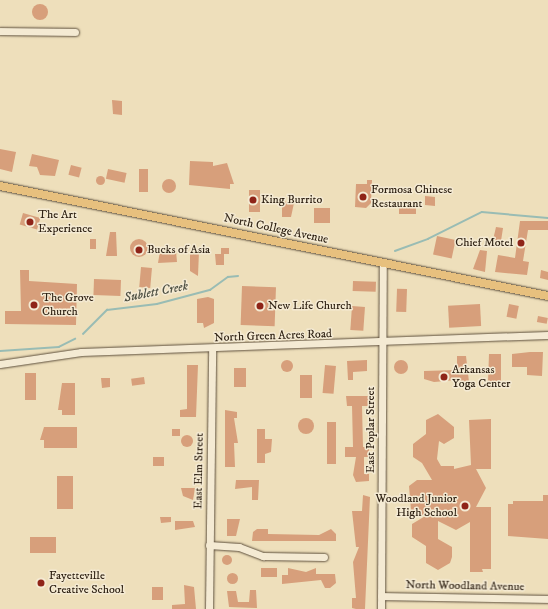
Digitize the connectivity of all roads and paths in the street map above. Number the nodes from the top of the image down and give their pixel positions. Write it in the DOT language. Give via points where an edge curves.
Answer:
graph roads {
  1 [pos="0,31"];
  2 [pos="75,32"];
  3 [pos="0,186"];
  4 [pos="383,263"];
  5 [pos="548,296"];
  6 [pos="548,335"];
  7 [pos="382,343"];
  8 [pos="212,349"];
  9 [pos="0,364"];
  10 [pos="209,545"];
  11 [pos="324,557"];
  12 [pos="381,596"];
  13 [pos="548,599"];
  14 [pos="209,609"];
  15 [pos="381,609"];
  1 -- 2 [label="street"];
  3 -- 4 [label="main road, North College Avenue"];
  4 -- 5 [label="main road, North College Avenue"];
  4 -- 7 [label="street, East Poplar Street"];
  6 -- 7 [label="street, North Green Acres Road"];
  7 -- 8 [label="street, North Green Acres Road"];
  7 -- 12 [label="street, East Poplar Street"];
  8 -- 9 [label="street, North Green Acres Road" via="81,352"];
  8 -- 10 [label="street, East Elm Street"];
  10 -- 11 [label="street" via="239,547 263,556"];
  10 -- 14 [label="street, East Elm Street"];
  12 -- 13 [label="street, North Woodland Avenue"];
  12 -- 15 [label="street, East Poplar Street"];
}
